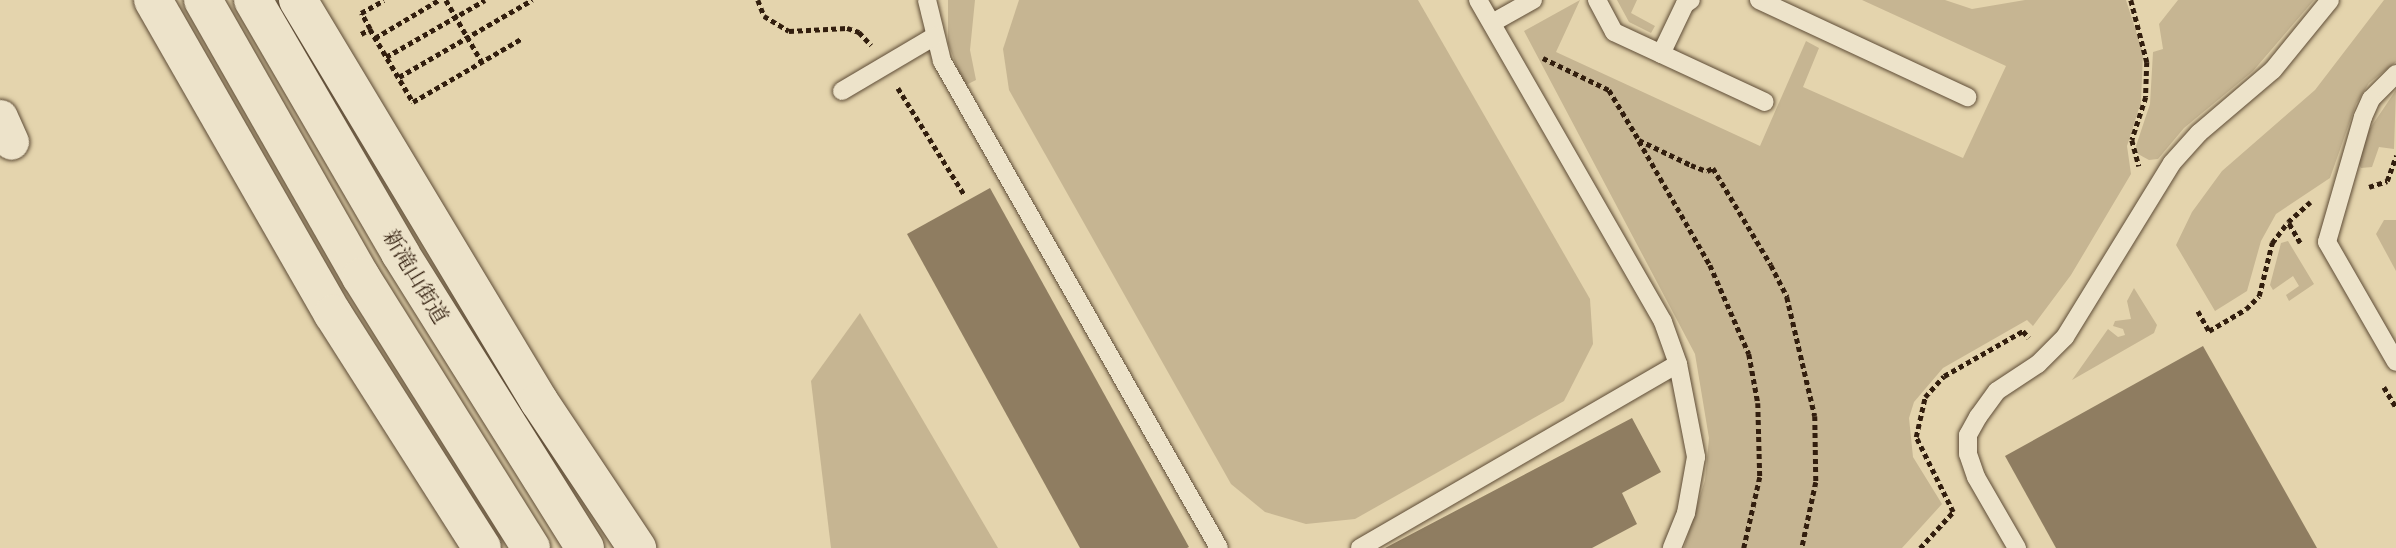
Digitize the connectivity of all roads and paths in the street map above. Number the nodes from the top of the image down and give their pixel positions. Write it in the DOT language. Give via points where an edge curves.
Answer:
graph roads {
  1 [pos="153,0"];
  2 [pos="203,0"];
  3 [pos="254,0"];
  4 [pos="298,0"];
  5 [pos="384,0"];
  6 [pos="439,0"];
  7 [pos="446,0"];
  8 [pos="485,0"];
  9 [pos="532,0"];
  10 [pos="927,0"];
  11 [pos="1478,0"];
  12 [pos="1533,0"];
  13 [pos="1598,0"];
  14 [pos="1691,0"];
  15 [pos="1759,0"];
  16 [pos="2131,0"];
  17 [pos="2330,0"];
  18 [pos="456,17"];
  19 [pos="1492,23"];
  20 [pos="370,29"];
  21 [pos="935,36"];
  22 [pos="468,37"];
  23 [pos="375,38"];
  24 [pos="354,39"];
  25 [pos="521,39"];
  26 [pos="1533,53"];
  27 [pos="1661,54"];
  28 [pos="386,57"];
  29 [pos="482,62"];
  30 [pos="2396,74"];
  31 [pos="399,78"];
  32 [pos="842,91"];
  33 [pos="1967,97"];
  34 [pos="1765,102"];
  35 [pos="1639,140"];
  36 [pos="2396,156"];
  37 [pos="2141,169"];
  38 [pos="2360,191"];
  39 [pos="2288,222"];
  40 [pos="2197,311"];
  41 [pos="2396,362"];
  42 [pos="1678,364"];
  43 [pos="1953,512"];
  44 [pos="482,548"];
  45 [pos="531,548"];
  46 [pos="585,548"];
  47 [pos="637,548"];
  48 [pos="1219,548"];
  49 [pos="1360,548"];
  50 [pos="1672,548"];
  51 [pos="1744,548"];
  52 [pos="1802,548"];
  53 [pos="1920,548"];
  54 [pos="2017,548"];
  1 -- 44 [label="main road" via="333,314"];
  2 -- 45 [label="main road" via="354,266"];
  3 -- 46 [label="main road, 新滝山街道" via="414,276"];
  4 -- 47 [label="main road" via="539,401"];
  5 -- 20 [label="path" via="361,13"];
  6 -- 23 [label="path"];
  7 -- 18 [label="path"];
  8 -- 18 [label="path"];
  9 -- 22 [label="path"];
  10 -- 21 [label="lane"];
  11 -- 19 [label="lane"];
  12 -- 19 [label="lane"];
  13 -- 27 [label="lane" via="1614,32"];
  14 -- 27 [label="lane"];
  15 -- 33 [label="lane"];
  16 -- 37 [label="path" via="2147,62 2146,97 2132,140"];
  17 -- 54 [label="lane" via="2273,70 2199,133 2172,163 2065,337 2038,364 1997,391 1978,417 1968,435 1968,454 1976,477"];
  18 -- 22 [label="path"];
  18 -- 28 [label="path"];
  19 -- 42 [label="lane" via="1663,322"];
  20 -- 23 [label="path"];
  20 -- 24 [label="path"];
  21 -- 32 [label="lane"];
  21 -- 48 [label="lane" via="942,61"];
  22 -- 29 [label="path"];
  22 -- 31 [label="path"];
  23 -- 28 [label="path"];
  25 -- 29 [label="path"];
  26 -- 35 [label="path" via="1609,90"];
  27 -- 34 [label="lane"];
  28 -- 31 [label="path"];
  29 -- 31 [label="path" via="413,102"];
  30 -- 41 [label="lane" via="2371,99 2358,130 2328,242"];
  35 -- 51 [label="path" via="1710,265 1749,354 1758,403 1760,477"];
  35 -- 52 [label="path" via="1690,165 1706,171 1713,168 1787,297 1815,416 1816,482"];
  36 -- 38 [label="path" via="2387,181"];
  39 -- 40 [label="path" via="2272,243 2259,296 2246,309 2209,331"];
  42 -- 49 [label="lane"];
  42 -- 50 [label="lane" via="1696,457 1686,513"];
  43 -- 53 [label="path"];
}
